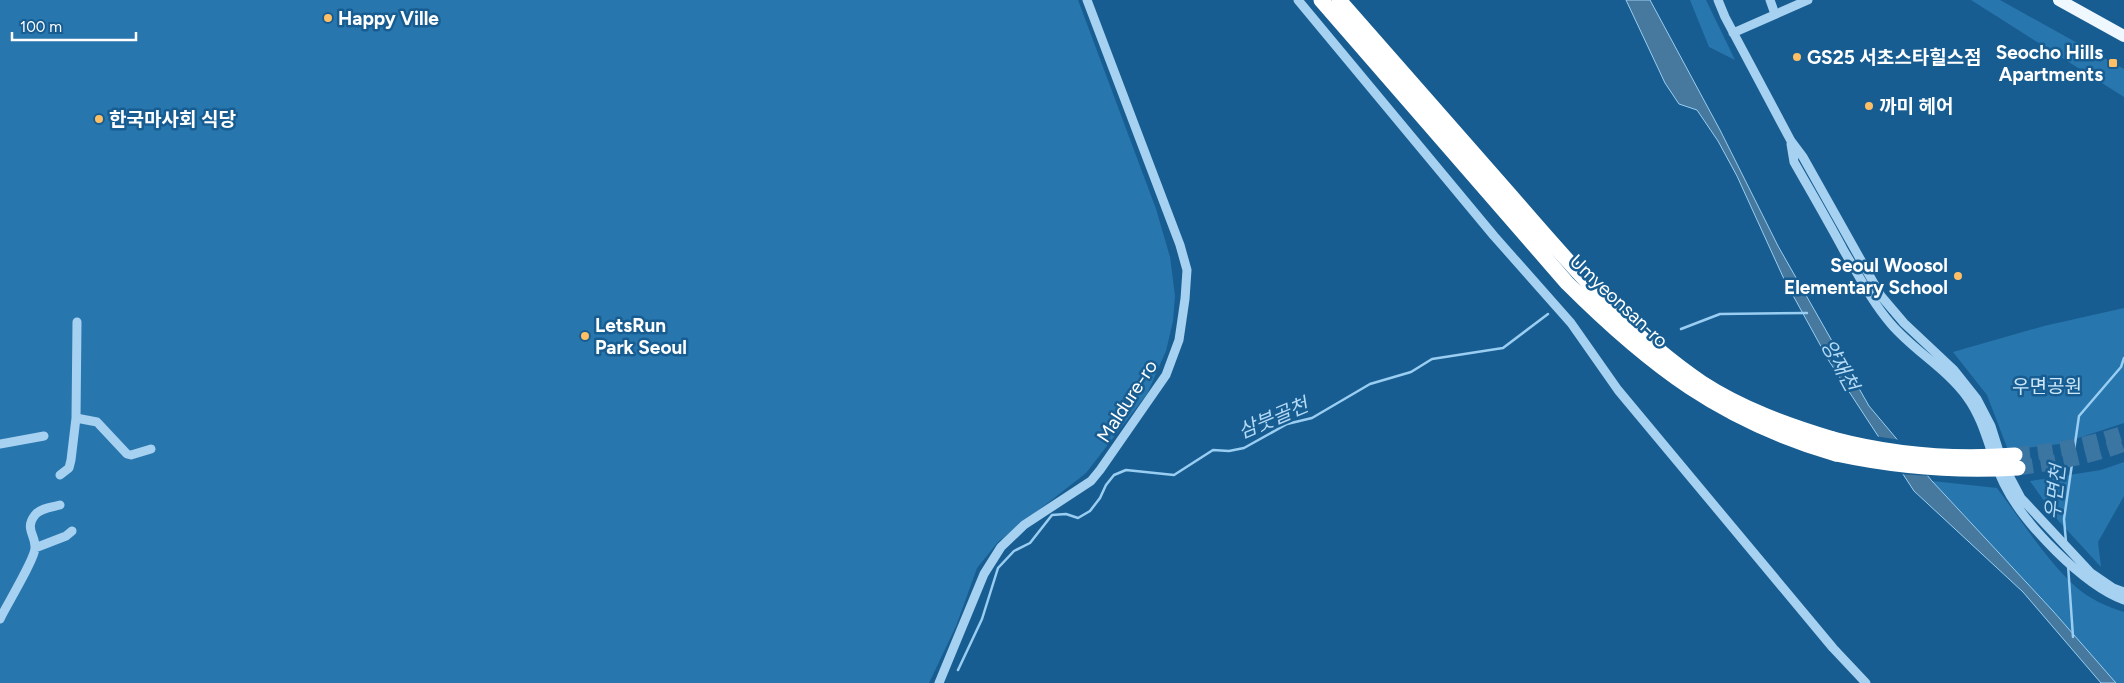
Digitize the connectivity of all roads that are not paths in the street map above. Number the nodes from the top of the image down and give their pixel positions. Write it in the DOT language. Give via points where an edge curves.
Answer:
graph roads {
  1 [pos="1087,0"];
  2 [pos="1298,0"];
  3 [pos="1320,0"];
  4 [pos="1339,0"];
  5 [pos="1718,0"];
  6 [pos="1770,0"];
  7 [pos="1808,0"];
  8 [pos="2058,0"];
  9 [pos="1775,14"];
  10 [pos="1733,33"];
  11 [pos="2124,36"];
  12 [pos="1790,141"];
  13 [pos="77,322"];
  14 [pos="76,418"];
  15 [pos="44,436"];
  16 [pos="0,444"];
  17 [pos="1835,447"];
  18 [pos="151,449"];
  19 [pos="2016,462"];
  20 [pos="60,474"];
  21 [pos="60,504"];
  22 [pos="72,530"];
  23 [pos="35,548"];
  24 [pos="2090,577"];
  25 [pos="2124,592"];
  26 [pos="2124,600"];
  27 [pos="0,619"];
  28 [pos="939,683"];
  29 [pos="1866,683"];
  1 -- 28 [label="street, Maldure-ro" via="1187,270 1179,340 1166,374 1091,481 1024,525 1001,547 984,574"];
  2 -- 29 [label="street" via="1494,236 1571,323 1618,390 1833,648"];
  3 -- 17 [label="highway, Umyeonsan-ro" via="1567,283 1611,328 1664,370 1731,414 1795,441"];
  4 -- 17 [label="highway, Umyeonsan-ro" via="1577,272 1623,320 1703,383 1738,404"];
  5 -- 10 [label="street"];
  6 -- 9 [label="street"];
  7 -- 9 [label="street"];
  8 -- 11 [label="main road"];
  9 -- 10 [label="street"];
  10 -- 12 [label="street"];
  12 -- 24 [label="street" via="1803,157 1881,296 1904,323 1954,370 1977,399 2016,490"];
  12 -- 24 [label="street" via="1794,162 1877,305 1898,331 1950,377 1968,399 2004,483 2021,511 2050,543"];
  13 -- 14 [label="street"];
  14 -- 18 [label="street" via="97,422 127,454"];
  14 -- 20 [label="street" via="71,460 68,468"];
  15 -- 16 [label="street"];
  17 -- 19 [label="highway, Umyeonsan-ro, bridge" via="1868,461 1927,469 1984,470"];
  21 -- 23 [label="street" via="37,512 33,517 30,530"];
  22 -- 23 [label="street" via="66,536"];
  23 -- 27 [label="street"];
  24 -- 25 [label="street"];
  24 -- 26 [label="street" via="2106,593"];
}
